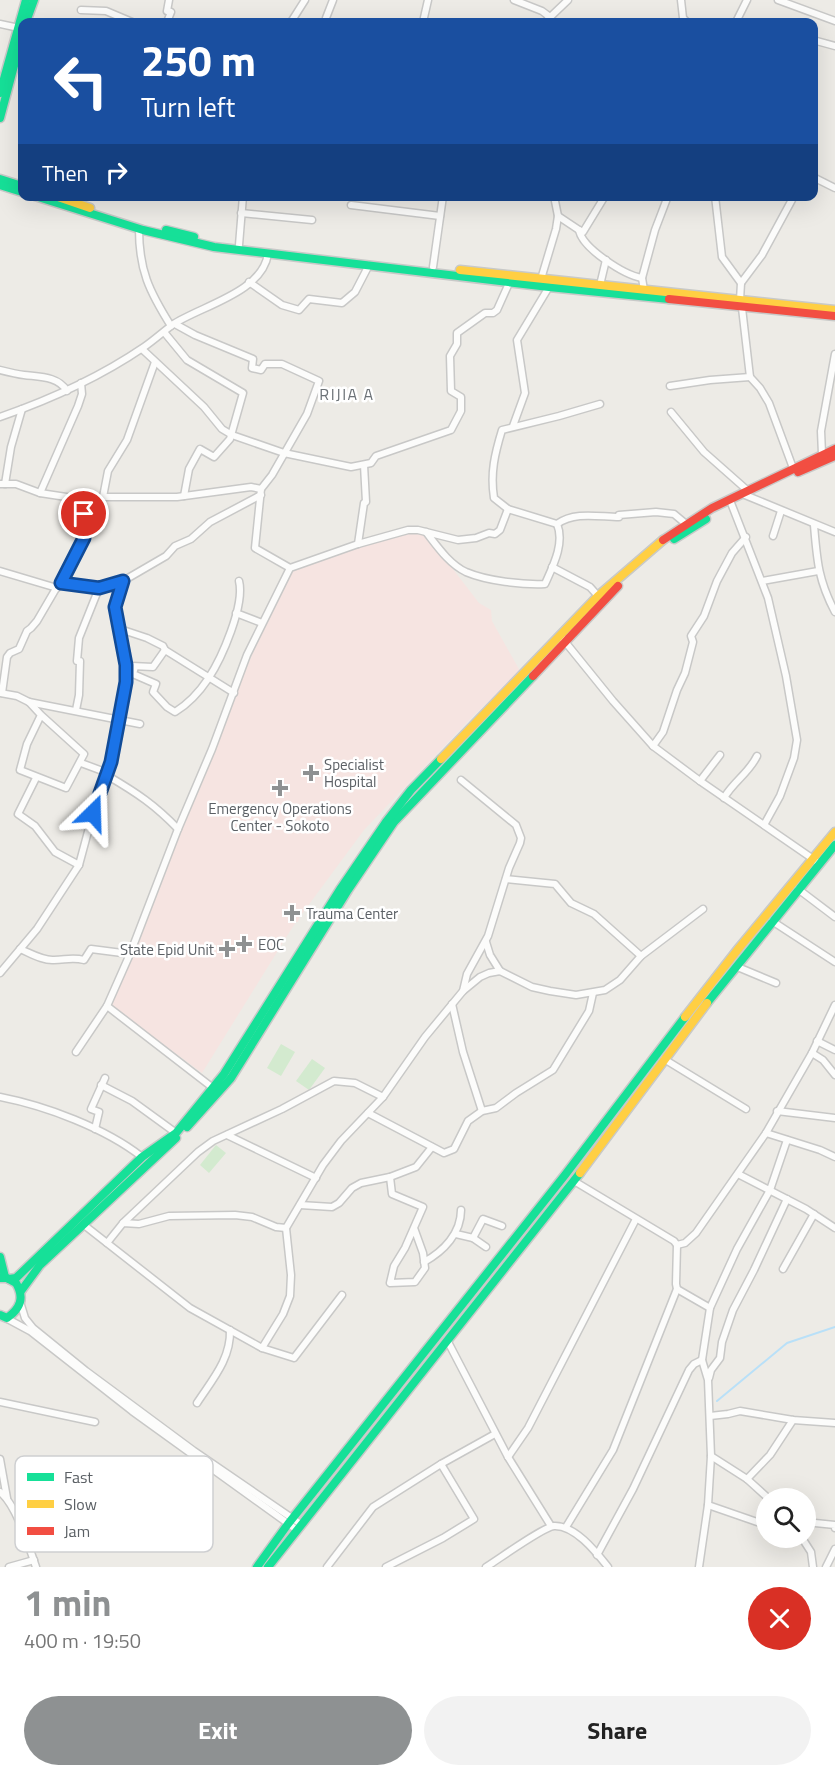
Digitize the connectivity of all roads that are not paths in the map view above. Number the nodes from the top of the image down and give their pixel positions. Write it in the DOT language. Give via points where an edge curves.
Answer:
graph roads {
  1 [pos="26,0"];
  2 [pos="34,0"];
  3 [pos="169,0"];
  4 [pos="305,0"];
  5 [pos="333,0"];
  6 [pos="428,0"];
  7 [pos="514,0"];
  8 [pos="568,0"];
  9 [pos="681,0"];
  10 [pos="747,0"];
  11 [pos="778,0"];
  12 [pos="81,9"];
  13 [pos="24,18"];
  14 [pos="27,18"];
  15 [pos="123,18"];
  16 [pos="169,18"];
  17 [pos="294,18"];
  18 [pos="326,18"];
  19 [pos="424,18"];
  20 [pos="546,18"];
  21 [pos="550,18"];
  22 [pos="683,18"];
  23 [pos="738,18"];
  24 [pos="835,21"];
  25 [pos="0,24"];
  26 [pos="18,28"];
  27 [pos="18,37"];
  28 [pos="818,41"];
  29 [pos="835,46"];
  30 [pos="3,67"];
  31 [pos="18,70"];
  32 [pos="0,93"];
  33 [pos="0,118"];
  34 [pos="0,179"];
  35 [pos="818,180"];
  36 [pos="0,185"];
  37 [pos="18,185"];
  38 [pos="835,188"];
  39 [pos="18,191"];
  40 [pos="51,201"];
  41 [pos="71,201"];
  42 [pos="242,201"];
  43 [pos="442,201"];
  44 [pos="555,201"];
  45 [pos="602,201"];
  46 [pos="666,201"];
  47 [pos="716,201"];
  48 [pos="791,201"];
  49 [pos="351,205"];
  50 [pos="241,213"];
  51 [pos="440,216"];
  52 [pos="558,216"];
  53 [pos="312,220"];
  54 [pos="139,229"];
  55 [pos="583,232"];
  56 [pos="239,245"];
  57 [pos="268,254"];
  58 [pos="606,260"];
  59 [pos="369,265"];
  60 [pos="433,267"];
  61 [pos="642,278"];
  62 [pos="541,279"];
  63 [pos="249,282"];
  64 [pos="510,282"];
  65 [pos="741,283"];
  66 [pos="600,285"];
  67 [pos="549,287"];
  68 [pos="644,290"];
  69 [pos="741,304"];
  70 [pos="835,310"];
  71 [pos="835,316"];
  72 [pos="173,325"];
  73 [pos="164,332"];
  74 [pos="142,349"];
  75 [pos="835,354"];
  76 [pos="154,362"];
  77 [pos="0,370"];
  78 [pos="750,377"];
  79 [pos="81,383"];
  80 [pos="670,386"];
  81 [pos="67,391"];
  82 [pos="600,404"];
  83 [pos="22,409"];
  84 [pos="671,412"];
  85 [pos="0,417"];
  86 [pos="513,426"];
  87 [pos="232,435"];
  88 [pos="835,449"];
  89 [pos="284,453"];
  90 [pos="822,454"];
  91 [pos="835,456"];
  92 [pos="364,465"];
  93 [pos="793,468"];
  94 [pos="2,484"];
  95 [pos="261,492"];
  96 [pos="746,492"];
  97 [pos="40,493"];
  98 [pos="184,496"];
  99 [pos="102,497"];
  100 [pos="86,500"];
  101 [pos="731,503"];
  102 [pos="508,509"];
  103 [pos="781,511"];
  104 [pos="558,524"];
  105 [pos="686,524"];
  106 [pos="814,525"];
  107 [pos="426,531"];
  108 [pos="835,532"];
  109 [pos="773,536"];
  110 [pos="746,537"];
  111 [pos="358,544"];
  112 [pos="552,567"];
  113 [pos="290,568"];
  114 [pos="0,571"];
  115 [pos="818,571"];
  116 [pos="123,581"];
  117 [pos="239,581"];
  118 [pos="762,581"];
  119 [pos="59,585"];
  120 [pos="99,588"];
  121 [pos="598,596"];
  122 [pos="835,612"];
  123 [pos="236,613"];
  124 [pos="262,623"];
  125 [pos="120,629"];
  126 [pos="562,638"];
  127 [pos="165,650"];
  128 [pos="126,665"];
  129 [pos="135,667"];
  130 [pos="208,679"];
  131 [pos="1,693"];
  132 [pos="234,693"];
  133 [pos="29,702"];
  134 [pos="76,710"];
  135 [pos="41,715"];
  136 [pos="118,720"];
  137 [pos="140,724"];
  138 [pos="653,746"];
  139 [pos="720,755"];
  140 [pos="757,756"];
  141 [pos="81,763"];
  142 [pos="108,775"];
  143 [pos="36,778"];
  144 [pos="461,780"];
  145 [pos="700,781"];
  146 [pos="724,798"];
  147 [pos="764,825"];
  148 [pos="178,829"];
  149 [pos="835,832"];
  150 [pos="835,845"];
  151 [pos="816,861"];
  152 [pos="79,865"];
  153 [pos="506,879"];
  154 [pos="798,889"];
  155 [pos="703,909"];
  156 [pos="835,917"];
  157 [pos="772,921"];
  158 [pos="486,942"];
  159 [pos="20,949"];
  160 [pos="130,954"];
  161 [pos="641,956"];
  162 [pos="835,962"];
  163 [pos="740,968"];
  164 [pos="500,971"];
  165 [pos="0,973"];
  166 [pos="776,983"];
  167 [pos="463,991"];
  168 [pos="593,993"];
  169 [pos="452,1004"];
  170 [pos="835,1005"];
  171 [pos="107,1006"];
  172 [pos="817,1041"];
  173 [pos="835,1050"];
  174 [pos="76,1052"];
  175 [pos="812,1053"];
  176 [pos="664,1059"];
  177 [pos="835,1075"];
  178 [pos="213,1088"];
  179 [pos="0,1097"];
  180 [pos="383,1097"];
  181 [pos="746,1109"];
  182 [pos="777,1111"];
  183 [pos="482,1112"];
  184 [pos="368,1113"];
  185 [pos="835,1118"];
  186 [pos="95,1129"];
  187 [pos="176,1133"];
  188 [pos="766,1133"];
  189 [pos="227,1135"];
  190 [pos="787,1140"];
  191 [pos="432,1147"];
  192 [pos="142,1157"];
  193 [pos="835,1157"];
  194 [pos="738,1174"];
  195 [pos="316,1178"];
  196 [pos="390,1178"];
  197 [pos="574,1181"];
  198 [pos="770,1190"];
  199 [pos="787,1199"];
  200 [pos="300,1205"];
  201 [pos="461,1210"];
  202 [pos="814,1214"];
  203 [pos="835,1217"];
  204 [pos="636,1219"];
  205 [pos="123,1223"];
  206 [pos="84,1225"];
  207 [pos="502,1226"];
  208 [pos="834,1227"];
  209 [pos="286,1228"];
  210 [pos="414,1228"];
  211 [pos="456,1234"];
  212 [pos="473,1238"];
  213 [pos="107,1243"];
  214 [pos="677,1245"];
  215 [pos="486,1247"];
  216 [pos="0,1257"];
  217 [pos="424,1262"];
  218 [pos="783,1269"];
  219 [pos="5,1278"];
  220 [pos="678,1289"];
  221 [pos="21,1291"];
  222 [pos="342,1295"];
  223 [pos="21,1304"];
  224 [pos="710,1308"];
  225 [pos="1,1315"];
  226 [pos="230,1330"];
  227 [pos="447,1340"];
  228 [pos="262,1348"];
  229 [pos="702,1360"];
  230 [pos="708,1380"];
  231 [pos="0,1402"];
  232 [pos="197,1403"];
  233 [pos="710,1416"];
  234 [pos="793,1420"];
  235 [pos="95,1422"];
  236 [pos="835,1423"];
  237 [pos="495,1434"];
  238 [pos="196,1456"];
  239 [pos="202,1456"];
  240 [pos="711,1456"];
  241 [pos="508,1457"];
  242 [pos="0,1459"];
  243 [pos="213,1464"];
  244 [pos="441,1464"];
  245 [pos="213,1468"];
  246 [pos="747,1479"];
  247 [pos="757,1488"];
  248 [pos="0,1492"];
  249 [pos="7,1498"];
  250 [pos="708,1505"];
  251 [pos="15,1515"];
  252 [pos="291,1522"];
  253 [pos="756,1522"];
  254 [pos="816,1523"];
  255 [pos="551,1526"];
  256 [pos="835,1526"];
  257 [pos="566,1527"];
  258 [pos="300,1528"];
  259 [pos="808,1548"];
  260 [pos="835,1549"];
  261 [pos="597,1555"];
  262 [pos="498,1560"];
  263 [pos="35,1564"];
  264 [pos="811,1566"];
  265 [pos="9,1567"];
  266 [pos="257,1567"];
  267 [pos="268,1567"];
  268 [pos="327,1567"];
  269 [pos="386,1567"];
  270 [pos="486,1567"];
  271 [pos="502,1567"];
  272 [pos="608,1567"];
  273 [pos="699,1567"];
  274 [pos="826,1567"];
  1 -- 13 [label="main road"];
  2 -- 14 [label="main road"];
  3 -- 16 [label="street"];
  4 -- 17 [label="street"];
  5 -- 18 [label="street"];
  6 -- 19 [label="street"];
  7 -- 20 [label="street" via="542,11"];
  8 -- 21 [label="street"];
  9 -- 22 [label="street"];
  10 -- 23 [label="street"];
  11 -- 24 [label="street"];
  12 -- 15 [label="street" via="106,11"];
  25 -- 26 [label="street"];
  27 -- 30 [label="main road"];
  28 -- 29 [label="street"];
  30 -- 32 [label="main road"];
  31 -- 33 [label="main road"];
  34 -- 37 [label="main road"];
  35 -- 38 [label="street"];
  36 -- 39 [label="main road"];
  40 -- 54 [label="main road"];
  41 -- 56 [label="main road" via="145,225"];
  42 -- 50 [label="street"];
  43 -- 51 [label="street"];
  44 -- 52 [label="street"];
  45 -- 55 [label="street"];
  46 -- 61 [label="street"];
  47 -- 65 [label="street" via="722,257"];
  48 -- 65 [label="street" via="762,255"];
  49 -- 51 [label="street"];
  50 -- 53 [label="street"];
  50 -- 56 [label="street"];
  51 -- 60 [label="street"];
  52 -- 55 [label="street"];
  52 -- 62 [label="street"];
  54 -- 57 [label="main road" via="213,247"];
  54 -- 72 [label="street" via="144,275 154,299"];
  55 -- 58 [label="street" via="579,230 586,243"];
  56 -- 60 [label="main road"];
  57 -- 59 [label="main road"];
  57 -- 63 [label="street" via="261,271"];
  58 -- 61 [label="street"];
  58 -- 66 [label="street"];
  59 -- 63 [label="street" via="355,292 342,303 309,299 299,310 282,305"];
  59 -- 64 [label="main road"];
  60 -- 62 [label="main road"];
  61 -- 68 [label="street"];
  62 -- 66 [label="main road"];
  63 -- 72 [label="street"];
  64 -- 67 [label="main road"];
  64 -- 92 [label="street" via="497,310 485,312 457,333 457,344 450,356 451,391 461,397 461,411 451,430 376,456"];
  65 -- 69 [label="street"];
  66 -- 68 [label="main road"];
  67 -- 69 [label="main road"];
  67 -- 86 [label="street" via="517,340 525,393"];
  68 -- 69 [label="main road"];
  69 -- 70 [label="main road"];
  69 -- 71 [label="main road"];
  69 -- 78 [label="street"];
  72 -- 73 [label="street"];
  72 -- 89 [label="street" via="253,358 252,368 261,370 265,364 282,364 319,381 308,414"];
  73 -- 74 [label="street"];
  73 -- 87 [label="street" via="187,360 243,393"];
  74 -- 76 [label="street"];
  74 -- 79 [label="street"];
  75 -- 90 [label="street" via="821,431"];
  76 -- 87 [label="street"];
  76 -- 99 [label="street" via="127,440 108,471"];
  77 -- 81 [label="street" via="48,378"];
  78 -- 80 [label="street"];
  78 -- 93 [label="street" via="769,403"];
  79 -- 81 [label="street"];
  79 -- 97 [label="street" via="78,406"];
  81 -- 83 [label="street"];
  82 -- 86 [label="street"];
  83 -- 85 [label="street"];
  83 -- 94 [label="street"];
  84 -- 96 [label="street" via="704,452"];
  86 -- 102 [label="street" via="502,430 492,463 494,498"];
  87 -- 89 [label="street"];
  87 -- 98 [label="street" via="214,457 200,449 189,469"];
  88 -- 90 [label="main road"];
  89 -- 92 [label="street" via="351,467"];
  89 -- 95 [label="street"];
  90 -- 93 [label="main road"];
  91 -- 96 [label="main road"];
  92 -- 111 [label="street" via="366,502"];
  93 -- 96 [label="main road"];
  94 -- 97 [label="street" via="21,485"];
  95 -- 98 [label="street" via="251,487"];
  95 -- 113 [label="street" via="255,548"];
  95 -- 116 [label="street"];
  96 -- 101 [label="main road"];
  96 -- 103 [label="street"];
  96 -- 105 [label="main road"];
  97 -- 100 [label="street"];
  98 -- 99 [label="street"];
  99 -- 100 [label="street"];
  100 -- 119 [label="street" via="84,538"];
  101 -- 110 [label="street"];
  101 -- 126 [label="main road" via="667,543"];
  102 -- 104 [label="street"];
  102 -- 107 [label="street" via="498,533 458,540"];
  103 -- 106 [label="street"];
  103 -- 109 [label="street"];
  104 -- 105 [label="street" via="567,518 619,518 619,514 656,512 674,514"];
  104 -- 112 [label="street" via="560,539"];
  105 -- 121 [label="main road"];
  106 -- 108 [label="street"];
  106 -- 115 [label="street"];
  107 -- 111 [label="street" via="408,530"];
  107 -- 112 [label="street" via="441,551 466,572 512,584 545,584"];
  110 -- 118 [label="street"];
  110 -- 138 [label="street" via="732,553 691,636 685,673 663,732"];
  111 -- 113 [label="street"];
  112 -- 121 [label="street" via="590,587"];
  113 -- 124 [label="street"];
  114 -- 119 [label="street"];
  115 -- 118 [label="street"];
  115 -- 122 [label="street"];
  116 -- 120 [label="street"];
  116 -- 125 [label="street" via="115,607"];
  117 -- 123 [label="street"];
  118 -- 147 [label="street" via="786,676 797,740 780,796"];
  119 -- 120 [label="street"];
  119 -- 131 [label="street" via="19,649 7,657"];
  120 -- 134 [label="street" via="77,646 80,661"];
  121 -- 126 [label="main road"];
  123 -- 124 [label="street"];
  123 -- 130 [label="street"];
  124 -- 132 [label="street"];
  125 -- 127 [label="street" via="147,638"];
  125 -- 128 [label="street"];
  126 -- 138 [label="street"];
  126 -- 178 [label="main road" via="411,790 386,822"];
  126 -- 206 [label="main road" via="509,702 394,822 231,1078 174,1141"];
  127 -- 129 [label="street" via="153,667"];
  127 -- 130 [label="street"];
  128 -- 129 [label="street"];
  128 -- 136 [label="street"];
  129 -- 130 [label="street" via="133,674 156,684 153,692 176,712"];
  130 -- 132 [label="street"];
  131 -- 133 [label="street"];
  132 -- 148 [label="street"];
  133 -- 134 [label="street"];
  133 -- 135 [label="street"];
  134 -- 136 [label="street"];
  135 -- 141 [label="street" via="84,754"];
  135 -- 143 [label="street" via="20,770"];
  136 -- 137 [label="street"];
  136 -- 142 [label="street"];
  138 -- 145 [label="street"];
  139 -- 145 [label="street"];
  140 -- 146 [label="street"];
  141 -- 142 [label="street"];
  141 -- 143 [label="street" via="66,788"];
  142 -- 148 [label="street" via="143,796"];
  142 -- 152 [label="street"];
  143 -- 152 [label="street" via="18,814 35,826 48,847"];
  144 -- 153 [label="street" via="519,831 520,843"];
  145 -- 146 [label="street"];
  146 -- 147 [label="street"];
  147 -- 151 [label="street"];
  148 -- 160 [label="street"];
  149 -- 151 [label="main road"];
  150 -- 151 [label="main road"];
  151 -- 154 [label="main road"];
  151 -- 252 [label="main road" via="683,1020"];
  152 -- 159 [label="street"];
  153 -- 158 [label="street"];
  153 -- 161 [label="street" via="555,884 571,903 594,914"];
  154 -- 156 [label="street"];
  154 -- 157 [label="main road"];
  155 -- 161 [label="street"];
  157 -- 162 [label="street"];
  157 -- 176 [label="main road"];
  158 -- 164 [label="street"];
  158 -- 167 [label="street" via="467,974"];
  159 -- 160 [label="street" via="50,960 84,960 91,949"];
  159 -- 165 [label="street"];
  160 -- 171 [label="street"];
  161 -- 168 [label="street" via="620,980"];
  163 -- 166 [label="street"];
  164 -- 167 [label="street" via="480,977"];
  164 -- 168 [label="street" via="532,987"];
  167 -- 169 [label="street"];
  168 -- 183 [label="street" via="589,1011 554,1070 496,1108"];
  169 -- 180 [label="street"];
  169 -- 183 [label="street"];
  170 -- 172 [label="street"];
  171 -- 174 [label="street"];
  171 -- 178 [label="street"];
  172 -- 173 [label="street"];
  172 -- 175 [label="street"];
  175 -- 177 [label="street"];
  175 -- 182 [label="street"];
  176 -- 181 [label="street"];
  176 -- 197 [label="main road"];
  178 -- 187 [label="main road"];
  179 -- 186 [label="street" via="55,1112"];
  180 -- 184 [label="street"];
  180 -- 189 [label="street" via="355,1083 334,1082"];
  182 -- 185 [label="street"];
  182 -- 188 [label="street"];
  183 -- 191 [label="street" via="468,1121 454,1149 444,1153"];
  184 -- 191 [label="street"];
  184 -- 195 [label="street" via="341,1141"];
  186 -- 187 [label="street" via="99,1112 91,1109 103,1081"];
  186 -- 192 [label="street"];
  187 -- 192 [label="main road"];
  188 -- 190 [label="street"];
  188 -- 194 [label="street"];
  189 -- 195 [label="street"];
  189 -- 205 [label="street" via="198,1152"];
  190 -- 193 [label="street"];
  190 -- 198 [label="street"];
  191 -- 196 [label="street" via="416,1167"];
  192 -- 219 [label="main road" via="16,1278"];
  194 -- 198 [label="street"];
  194 -- 214 [label="street" via="696,1233"];
  195 -- 200 [label="street"];
  196 -- 200 [label="street" via="361,1183 332,1207"];
  196 -- 210 [label="street" via="392,1194 423,1207"];
  197 -- 204 [label="street"];
  197 -- 227 [label="main road"];
  198 -- 199 [label="street"];
  198 -- 224 [label="street"];
  199 -- 202 [label="street"];
  199 -- 230 [label="street" via="733,1310 720,1358"];
  200 -- 209 [label="street"];
  201 -- 211 [label="street"];
  202 -- 208 [label="street"];
  202 -- 218 [label="street"];
  203 -- 208 [label="street"];
  204 -- 214 [label="street"];
  204 -- 241 [label="street" via="528,1428"];
  205 -- 209 [label="street" via="139,1224 169,1216 235,1215"];
  205 -- 213 [label="street"];
  206 -- 213 [label="street"];
  206 -- 221 [label="main road" via="40,1265"];
  207 -- 212 [label="street" via="483,1219"];
  209 -- 228 [label="street" via="290,1296"];
  210 -- 217 [label="street"];
  210 -- 217 [label="street" via="394,1266 390,1283 415,1282 425,1268"];
  211 -- 212 [label="street"];
  211 -- 217 [label="street"];
  212 -- 215 [label="street"];
  213 -- 226 [label="street" via="190,1308"];
  214 -- 220 [label="street"];
  216 -- 219 [label="main road"];
  219 -- 221 [label="main road" via="13,1280"];
  220 -- 224 [label="street"];
  220 -- 257 [label="street" via="613,1450"];
  221 -- 223 [label="main road"];
  222 -- 228 [label="street" via="294,1358"];
  223 -- 225 [label="main road" via="11,1316"];
  223 -- 239 [label="street" via="33,1328"];
  224 -- 229 [label="street"];
  225 -- 238 [label="street" via="30,1331 123,1405"];
  226 -- 228 [label="street"];
  226 -- 232 [label="street" via="226,1357"];
  227 -- 237 [label="street"];
  227 -- 258 [label="main road"];
  229 -- 230 [label="street"];
  229 -- 261 [label="street" via="689,1370"];
  230 -- 233 [label="street"];
  231 -- 235 [label="street"];
  233 -- 234 [label="street" via="740,1411"];
  233 -- 240 [label="street"];
  234 -- 236 [label="street"];
  234 -- 246 [label="street" via="777,1447"];
  237 -- 241 [label="street"];
  237 -- 244 [label="street"];
  240 -- 246 [label="street"];
  240 -- 250 [label="street"];
  241 -- 255 [label="street"];
  242 -- 249 [label="street"];
  243 -- 252 [label="street"];
  244 -- 268 [label="street" via="373,1507"];
  244 -- 269 [label="street" via="474,1519"];
  245 -- 252 [label="street"];
  246 -- 247 [label="street"];
  248 -- 249 [label="street"];
  249 -- 251 [label="street"];
  250 -- 253 [label="street"];
  250 -- 273 [label="street"];
  252 -- 258 [label="street"];
  252 -- 266 [label="main road"];
  254 -- 256 [label="street"];
  255 -- 257 [label="street"];
  255 -- 262 [label="street"];
  257 -- 261 [label="street"];
  258 -- 267 [label="main road"];
  259 -- 264 [label="street"];
  260 -- 274 [label="street"];
  261 -- 272 [label="street"];
  262 -- 270 [label="street"];
  262 -- 271 [label="street"];
  263 -- 265 [label="street"];
}
